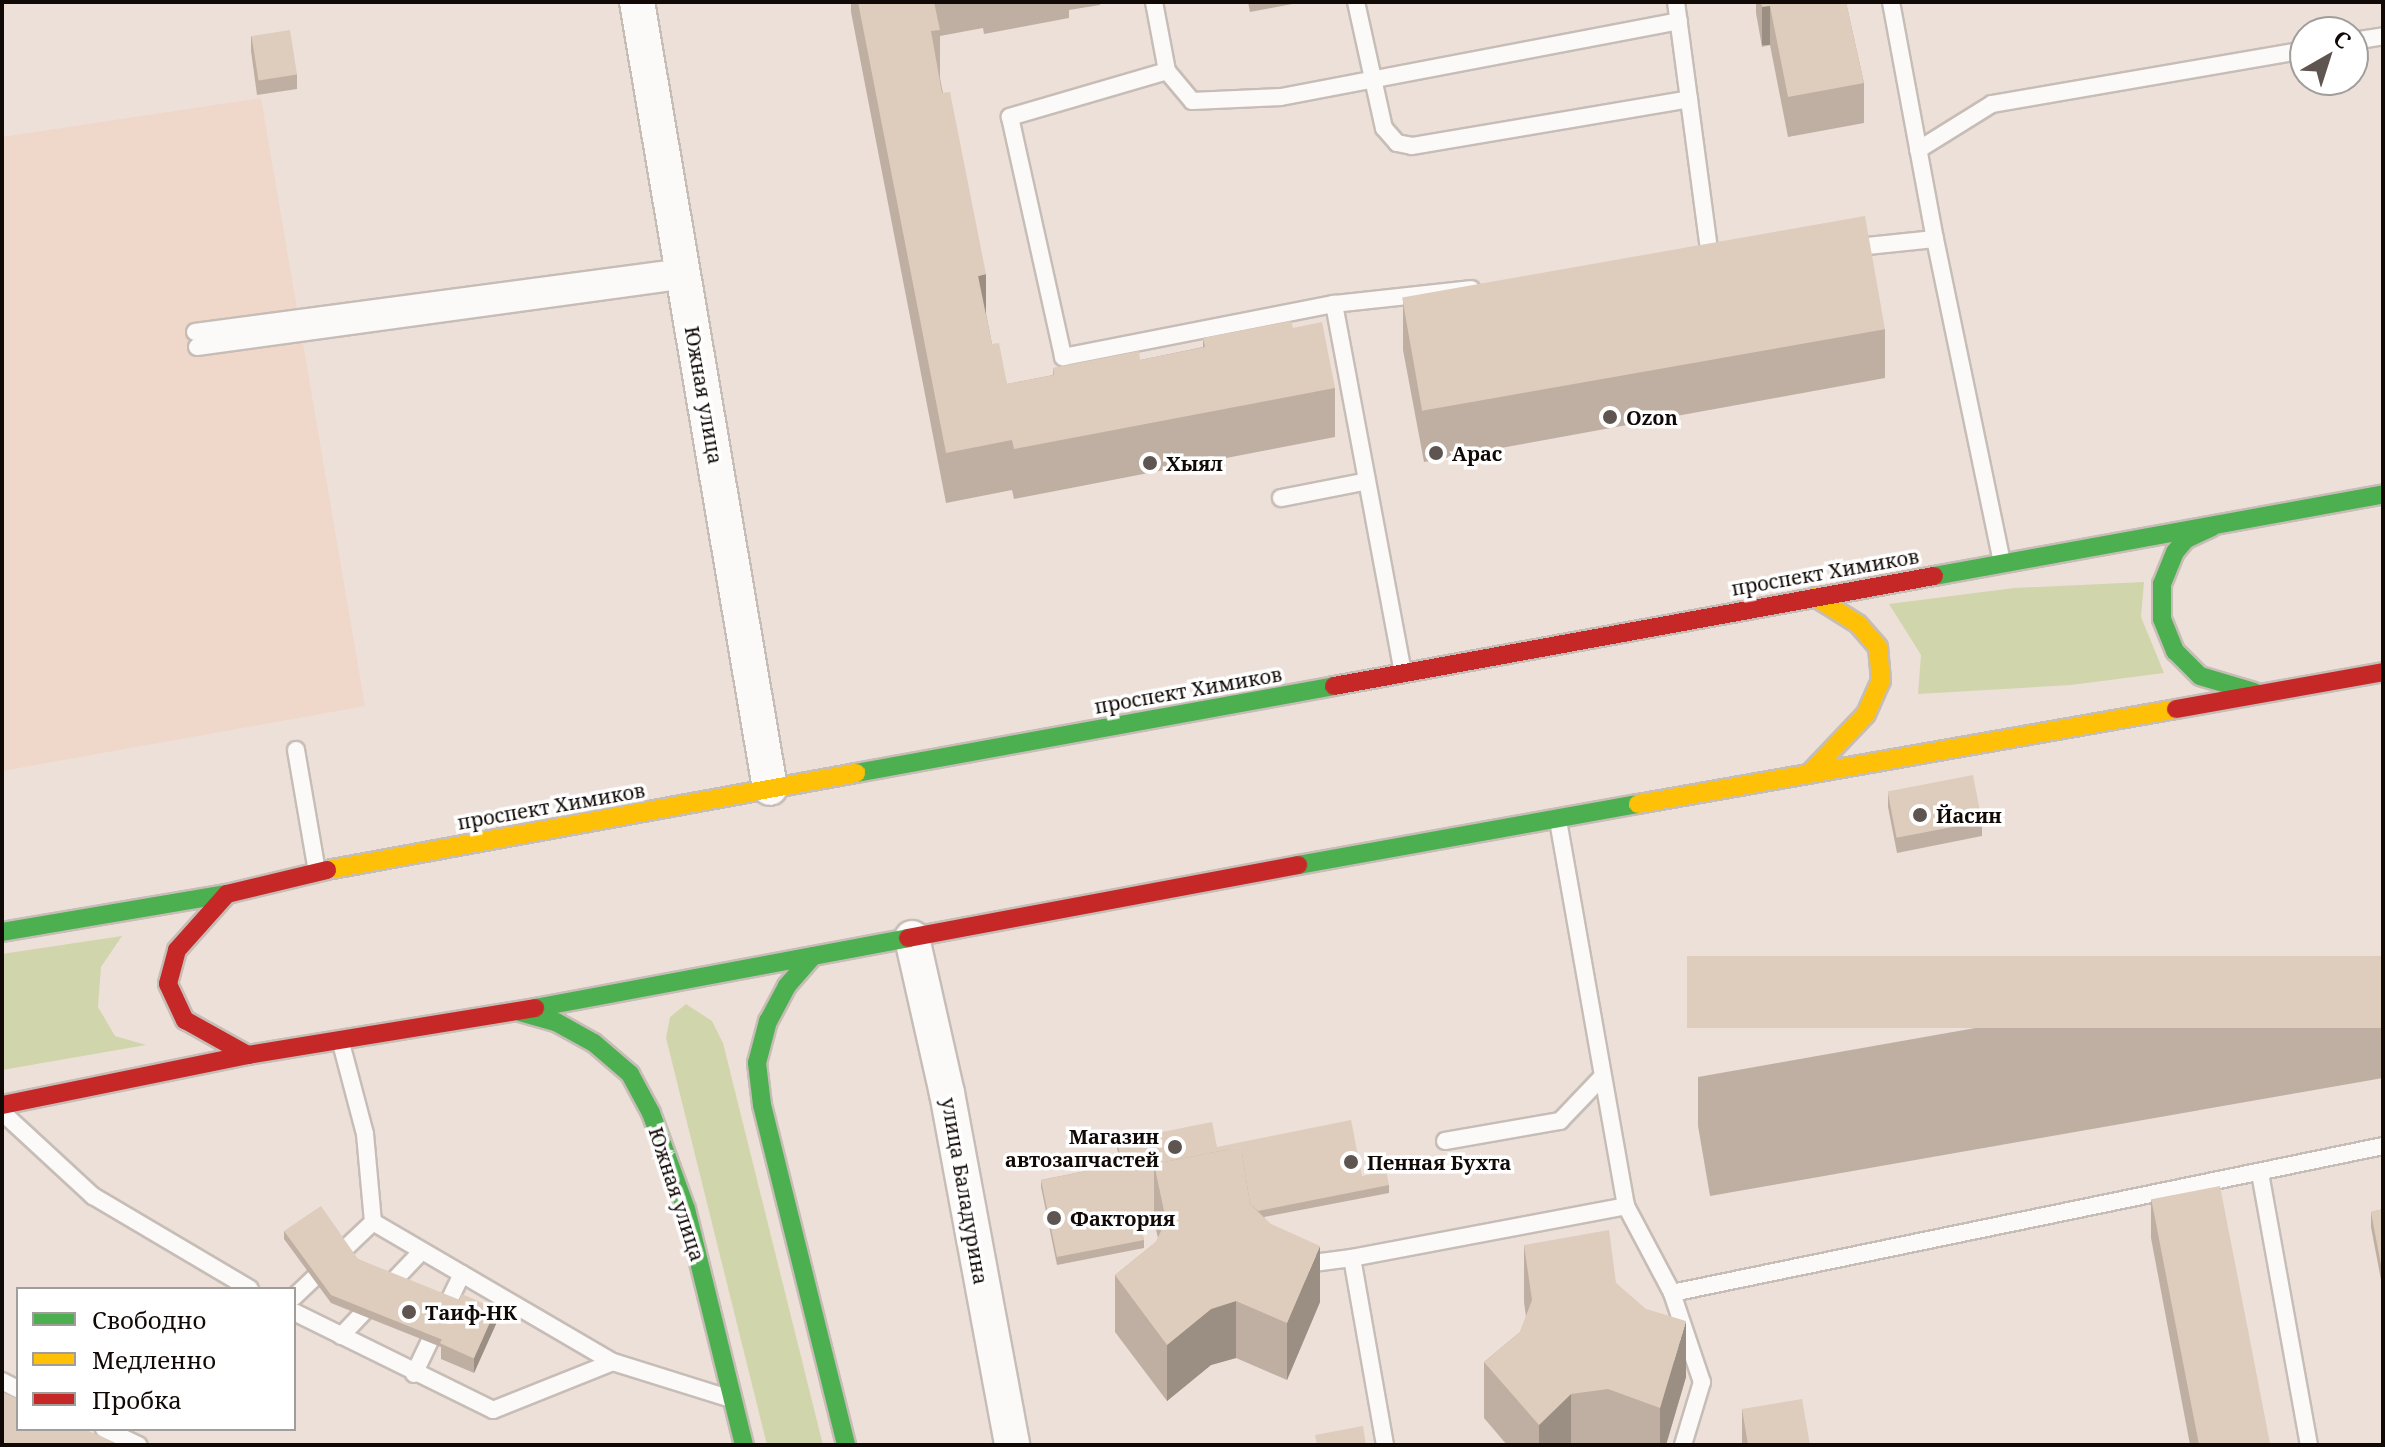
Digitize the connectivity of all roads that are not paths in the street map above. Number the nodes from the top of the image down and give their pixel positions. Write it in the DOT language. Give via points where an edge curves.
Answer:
graph roads {
  1 [pos="637,2"];
  2 [pos="1154,2"];
  3 [pos="1356,2"];
  4 [pos="1676,2"];
  5 [pos="1891,2"];
  6 [pos="1679,21"];
  7 [pos="2289,53"];
  8 [pos="1167,71"];
  9 [pos="1371,76"];
  10 [pos="1689,99"];
  11 [pos="1918,150"];
  12 [pos="1935,239"];
  13 [pos="1830,250"];
  14 [pos="1711,263"];
  15 [pos="683,274"];
  16 [pos="1491,287"];
  17 [pos="1334,304"];
  18 [pos="196,339"];
  19 [pos="1363,482"];
  20 [pos="2383,494"];
  21 [pos="1281,498"];
  22 [pos="2233,520"];
  23 [pos="2002,563"];
  24 [pos="1815,597"];
  25 [pos="1403,672"];
  26 [pos="2383,672"];
  27 [pos="2267,693"];
  28 [pos="296,750"];
  29 [pos="1811,772"];
  30 [pos="770,788"];
  31 [pos="1558,822"];
  32 [pos="318,872"];
  33 [pos="227,894"];
  34 [pos="2,932"];
  35 [pos="912,938"];
  36 [pos="813,956"];
  37 [pos="518,1011"];
  38 [pos="340,1041"];
  39 [pos="248,1055"];
  40 [pos="1602,1077"];
  41 [pos="2,1105"];
  42 [pos="2,1112"];
  43 [pos="1445,1141"];
  44 [pos="2383,1146"];
  45 [pos="2260,1173"];
  46 [pos="1626,1206"];
  47 [pos="373,1222"];
  48 [pos="422,1251"];
  49 [pos="1352,1258"];
  50 [pos="1280,1268"];
  51 [pos="462,1274"];
  52 [pos="246,1287"];
  53 [pos="1672,1293"];
  54 [pos="296,1295"];
  55 [pos="296,1313"];
  56 [pos="341,1336"];
  57 [pos="613,1362"];
  58 [pos="414,1374"];
  59 [pos="734,1400"];
  60 [pos="108,1431"];
  61 [pos="138,1445"];
  62 [pos="744,1445"];
  63 [pos="846,1445"];
  64 [pos="1012,1445"];
  65 [pos="1385,1445"];
  66 [pos="1683,1445"];
  67 [pos="2309,1445"];
  1 -- 15 [label="street, Южная улица"];
  2 -- 8 [label="lane"];
  3 -- 9 [label="lane"];
  4 -- 6 [label="lane"];
  5 -- 11 [label="lane"];
  6 -- 9 [label="lane"];
  6 -- 10 [label="lane"];
  7 -- 11 [label="lane" via="1992,104"];
  8 -- 9 [label="lane" via="1192,101 1221,102 1281,97"];
  8 -- 17 [label="lane" via="1010,117 1063,357"];
  9 -- 10 [label="lane" via="1384,128 1397,143 1412,146"];
  10 -- 14 [label="lane"];
  11 -- 12 [label="lane"];
  12 -- 13 [label="lane"];
  12 -- 23 [label="lane"];
  15 -- 18 [label="lane"];
  15 -- 30 [label="street, Южная улица"];
  16 -- 17 [label="lane"];
  17 -- 19 [label="lane"];
  19 -- 21 [label="lane"];
  19 -- 25 [label="lane"];
  20 -- 22 [label="main road, проспект Химиков"];
  22 -- 23 [label="main road, проспект Химиков"];
  22 -- 27 [label="main road" via="2196,533 2175,552 2162,584 2162,619 2175,651 2200,676 2232,689"];
  23 -- 24 [label="main road, проспект Химиков"];
  24 -- 25 [label="main road, проспект Химиков"];
  24 -- 29 [label="main road" via="1858,624 1878,647 1881,681 1866,714"];
  25 -- 30 [label="main road, проспект Химиков"];
  26 -- 27 [label="main road"];
  27 -- 29 [label="main road"];
  28 -- 32 [label="lane"];
  29 -- 31 [label="main road"];
  30 -- 32 [label="main road, проспект Химиков"];
  31 -- 35 [label="main road"];
  31 -- 40 [label="lane" via="1591,988"];
  32 -- 33 [label="main road, проспект Химиков"];
  33 -- 34 [label="main road, проспект Химиков"];
  33 -- 39 [label="main road" via="177,950 168,984 185,1020"];
  35 -- 36 [label="main road"];
  35 -- 64 [label="street, улица Баладурина" via="947,1093"];
  36 -- 37 [label="main road"];
  36 -- 63 [label="main road" via="787,986 768,1021 757,1063 762,1105"];
  37 -- 38 [label="main road"];
  37 -- 59 [label="main road, Южная улица" via="556,1022 594,1043 630,1074 651,1113 686,1209"];
  38 -- 39 [label="main road"];
  38 -- 47 [label="lane" via="365,1134"];
  39 -- 41 [label="main road"];
  40 -- 43 [label="lane" via="1560,1121"];
  40 -- 46 [label="lane"];
  42 -- 52 [label="lane" via="93,1196"];
  44 -- 45 [label="lane"];
  45 -- 53 [label="lane"];
  45 -- 67 [label="lane"];
  46 -- 49 [label="lane"];
  46 -- 53 [label="lane"];
  47 -- 48 [label="lane"];
  47 -- 54 [label="lane"];
  48 -- 51 [label="lane"];
  48 -- 56 [label="lane"];
  49 -- 50 [label="lane"];
  49 -- 65 [label="lane"];
  51 -- 57 [label="lane"];
  51 -- 58 [label="lane"];
  53 -- 66 [label="lane" via="1702,1382"];
  55 -- 56 [label="lane"];
  56 -- 58 [label="lane"];
  57 -- 58 [label="lane" via="493,1410"];
  57 -- 59 [label="lane"];
  59 -- 62 [label="main road, Южная улица"];
  60 -- 61 [label="lane"];
}
